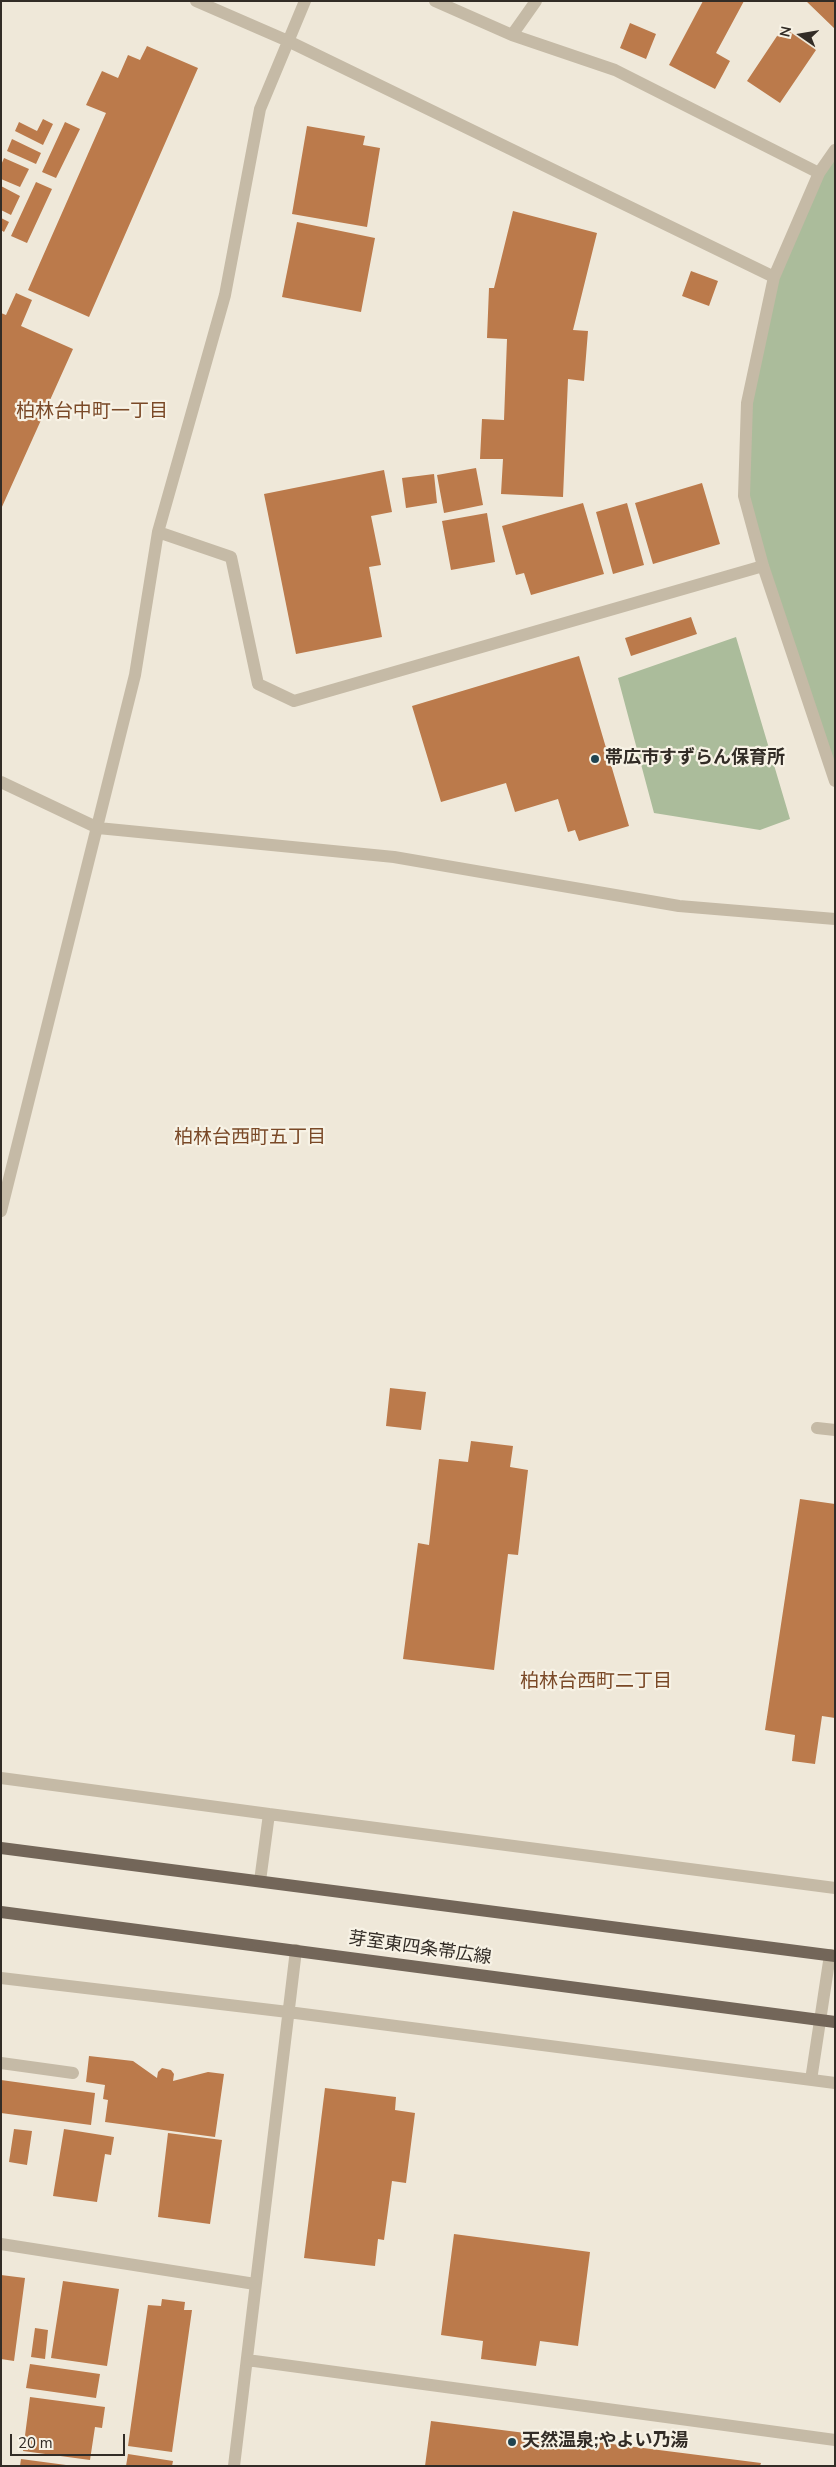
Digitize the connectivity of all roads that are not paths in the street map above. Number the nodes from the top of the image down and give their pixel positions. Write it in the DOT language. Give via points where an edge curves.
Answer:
graph roads {
  1 [pos="196,1"];
  2 [pos="305,1"];
  3 [pos="435,1"];
  4 [pos="536,1"];
  5 [pos="512,35"];
  6 [pos="288,41"];
  7 [pos="835,150"];
  8 [pos="818,173"];
  9 [pos="774,277"];
  10 [pos="158,532"];
  11 [pos="763,566"];
  12 [pos="835,780"];
  13 [pos="1,782"];
  14 [pos="98,828"];
  15 [pos="835,919"];
  16 [pos="1,1211"];
  17 [pos="817,1428"];
  18 [pos="835,1430"];
  19 [pos="1,1778"];
  20 [pos="269,1814"];
  21 [pos="1,1848"];
  22 [pos="260,1881"];
  23 [pos="835,1888"];
  24 [pos="1,1912"];
  25 [pos="296,1950"];
  26 [pos="832,1955"];
  27 [pos="1,1978"];
  28 [pos="288,2012"];
  29 [pos="821,2020"];
  30 [pos="835,2022"];
  31 [pos="1,2063"];
  32 [pos="73,2073"];
  33 [pos="811,2080"];
  34 [pos="835,2083"];
  35 [pos="1,2244"];
  36 [pos="255,2284"];
  37 [pos="247,2360"];
  38 [pos="835,2440"];
  39 [pos="234,2466"];
  1 -- 6 [label="street"];
  2 -- 6 [label="street"];
  3 -- 5 [label="street"];
  4 -- 5 [label="street"];
  5 -- 8 [label="street" via="615,70"];
  6 -- 9 [label="street"];
  6 -- 10 [label="street" via="260,109 225,295"];
  7 -- 8 [label="street"];
  8 -- 9 [label="street"];
  9 -- 11 [label="street" via="747,403 744,496"];
  10 -- 11 [label="street" via="231,557 258,684 294,701"];
  10 -- 14 [label="street" via="135,675"];
  11 -- 12 [label="street"];
  13 -- 14 [label="street"];
  14 -- 15 [label="street" via="394,857 679,906"];
  14 -- 16 [label="street"];
  17 -- 18 [label="street"];
  19 -- 20 [label="street"];
  20 -- 22 [label="street"];
  20 -- 23 [label="street"];
  21 -- 22 [label="main road"];
  22 -- 26 [label="main road"];
  24 -- 25 [label="main road, 芽室東四条帯広線"];
  25 -- 28 [label="street"];
  25 -- 29 [label="main road, 芽室東四条帯広線"];
  26 -- 29 [label="street"];
  27 -- 28 [label="street"];
  28 -- 33 [label="street"];
  28 -- 36 [label="street"];
  29 -- 30 [label="main road, 芽室東四条帯広線"];
  29 -- 33 [label="street"];
  31 -- 32 [label="street"];
  33 -- 34 [label="street"];
  35 -- 36 [label="street"];
  36 -- 37 [label="street"];
  37 -- 38 [label="street"];
  37 -- 39 [label="street"];
}
